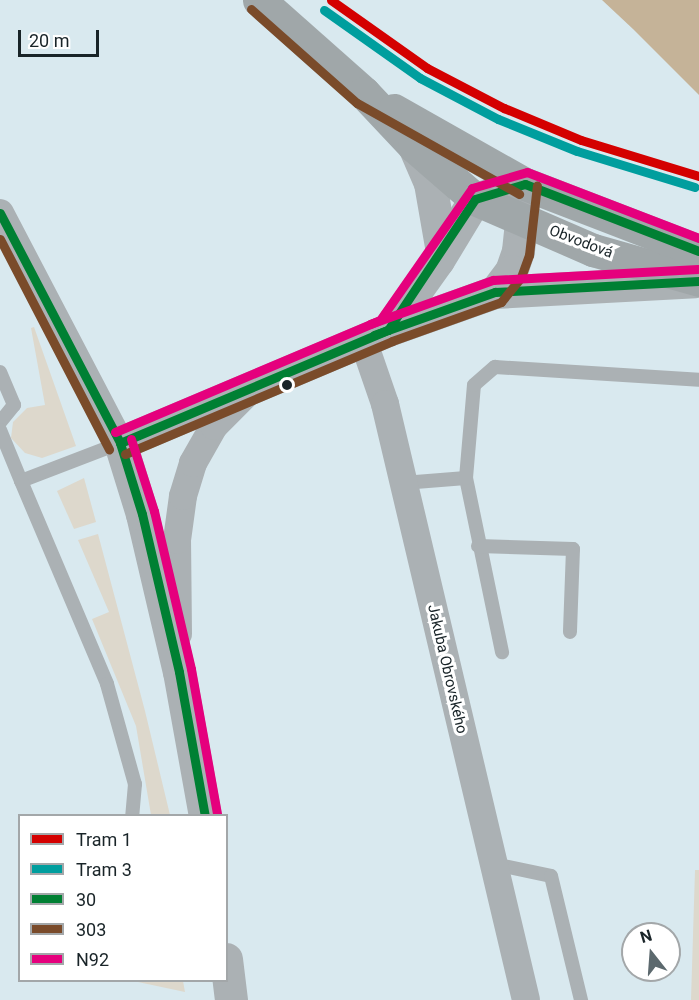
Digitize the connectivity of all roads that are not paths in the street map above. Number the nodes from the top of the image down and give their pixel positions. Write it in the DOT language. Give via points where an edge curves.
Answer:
graph roads {
  1 [pos="259,0"];
  2 [pos="364,93"];
  3 [pos="414,146"];
  4 [pos="525,184"];
  5 [pos="475,199"];
  6 [pos="0,213"];
  7 [pos="523,219"];
  8 [pos="699,251"];
  9 [pos="442,252"];
  10 [pos="699,280"];
  11 [pos="495,292"];
  12 [pos="376,335"];
  13 [pos="0,372"];
  14 [pos="699,380"];
  15 [pos="253,387"];
  16 [pos="0,422"];
  17 [pos="0,430"];
  18 [pos="120,443"];
  19 [pos="466,478"];
  20 [pos="21,481"];
  21 [pos="403,483"];
  22 [pos="478,546"];
  23 [pos="570,633"];
  24 [pos="502,652"];
  25 [pos="179,672"];
  26 [pos="132,814"];
  27 [pos="205,814"];
  28 [pos="494,864"];
  29 [pos="228,975"];
  30 [pos="231,1000"];
  31 [pos="526,1000"];
  32 [pos="581,1000"];
  1 -- 2 [label="main road, Obvodová"];
  2 -- 3 [label="main road, Obvodová"];
  2 -- 4 [label="main road, Obvodová"];
  3 -- 5 [label="main road, Obvodová"];
  3 -- 9 [label="street" via="430,183"];
  4 -- 5 [label="street"];
  4 -- 7 [label="street"];
  4 -- 8 [label="main road, Obvodová"];
  5 -- 7 [label="main road, Obvodová"];
  5 -- 9 [label="street"];
  6 -- 18 [label="street"];
  7 -- 10 [label="main road, Obvodová" via="593,250"];
  7 -- 11 [label="street" via="511,271"];
  9 -- 12 [label="street"];
  10 -- 11 [label="street"];
  11 -- 12 [label="street"];
  12 -- 15 [label="street"];
  12 -- 21 [label="street, Jakuba Obrovského" via="385,404"];
  13 -- 16 [label="lane" via="14,405"];
  14 -- 19 [label="lane" via="495,367 474,385"];
  15 -- 18 [label="street"];
  15 -- 25 [label="street" via="214,426 193,463 183,496 177,540"];
  17 -- 20 [label="lane"];
  18 -- 20 [label="lane"];
  18 -- 25 [label="street" via="142,514"];
  19 -- 21 [label="lane"];
  19 -- 22 [label="lane"];
  20 -- 26 [label="lane" via="107,684 135,783"];
  21 -- 28 [label="street, Jakuba Obrovského"];
  22 -- 23 [label="lane" via="573,549"];
  22 -- 24 [label="lane"];
  25 -- 27 [label="street"];
  28 -- 31 [label="street, Jakuba Obrovského"];
  28 -- 32 [label="lane" via="550,876"];
  29 -- 30 [label="street"];
}
